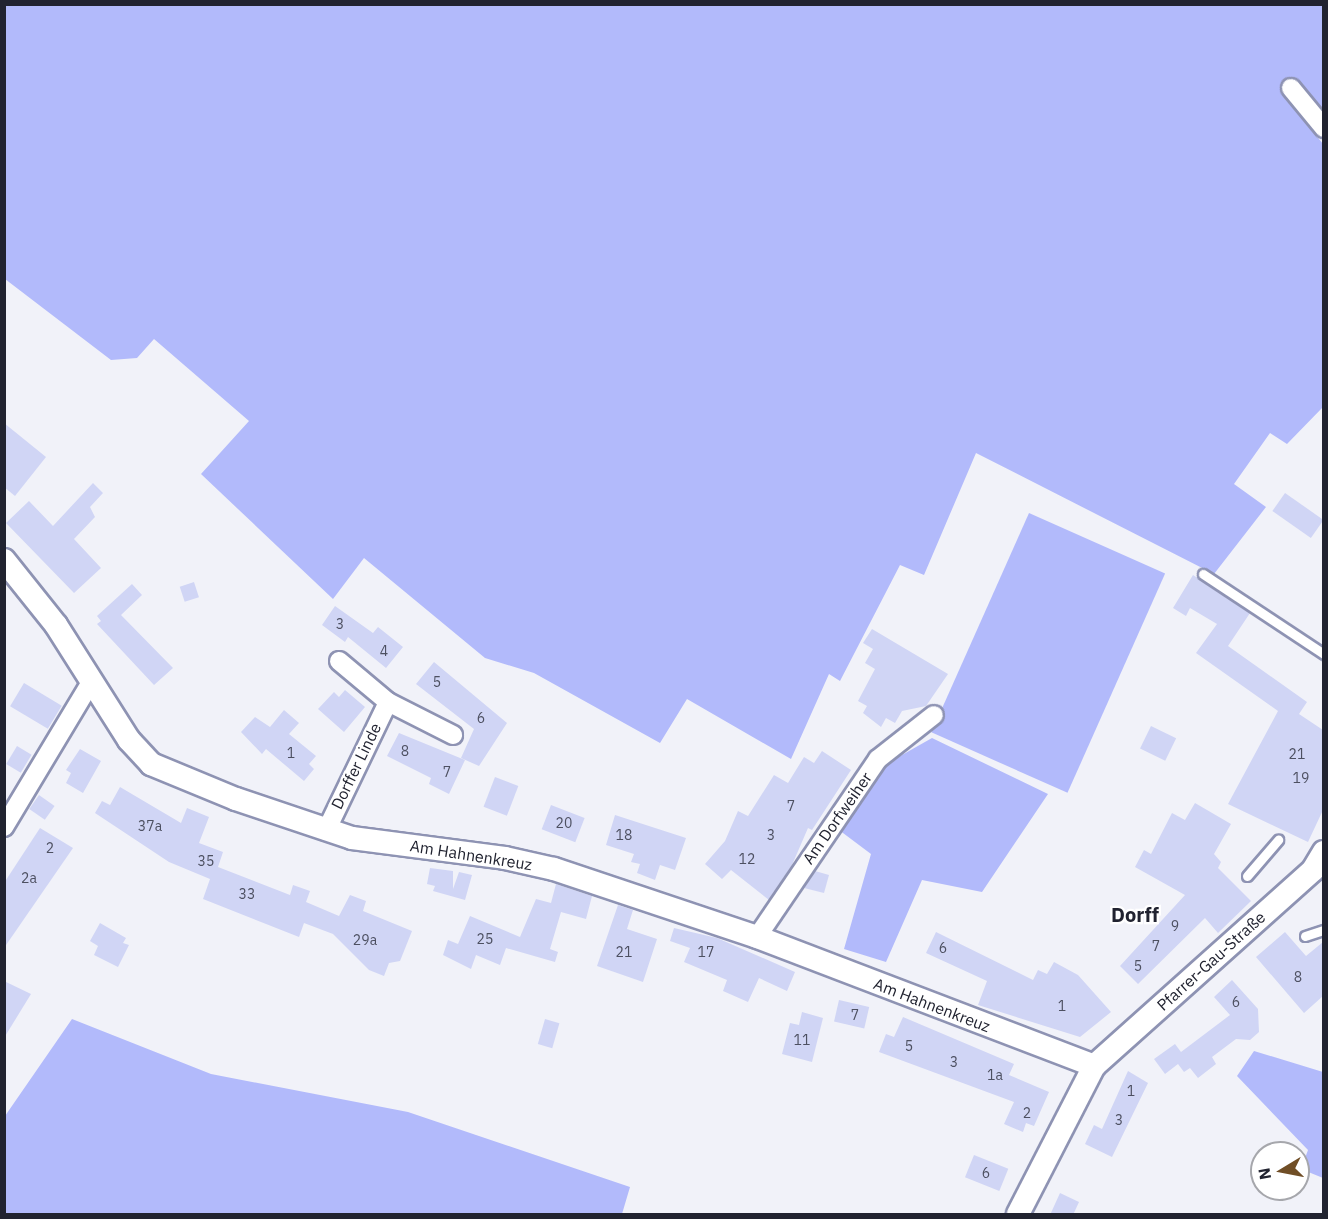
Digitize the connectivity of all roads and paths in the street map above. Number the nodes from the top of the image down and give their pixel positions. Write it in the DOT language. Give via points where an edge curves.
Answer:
graph roads {
  1 [pos="1291,88"];
  2 [pos="1323,128"];
  3 [pos="4,560"];
  4 [pos="1203,574"];
  5 [pos="1323,654"];
  6 [pos="339,661"];
  7 [pos="91,682"];
  8 [pos="388,702"];
  9 [pos="934,715"];
  10 [pos="453,735"];
  11 [pos="4,827"];
  12 [pos="326,831"];
  13 [pos="1278,840"];
  14 [pos="1320,865"];
  15 [pos="1247,876"];
  16 [pos="1323,930"];
  17 [pos="1305,936"];
  18 [pos="756,937"];
  19 [pos="1094,1066"];
  20 [pos="1018,1215"];
  1 -- 2 [label="street"];
  3 -- 7 [label="street, Am Hahnenkreuz" via="45,610"];
  4 -- 5 [label="lane"];
  6 -- 8 [label="street, Dorffer Linde"];
  7 -- 11 [label="street"];
  7 -- 12 [label="street, Am Hahnenkreuz" via="129,740 151,764"];
  8 -- 10 [label="street, Dorffer Linde"];
  8 -- 12 [label="street, Dorffer Linde"];
  9 -- 18 [label="street, Am Dorfweiher" via="878,759"];
  12 -- 18 [label="street, Am Hahnenkreuz" via="554,870"];
  13 -- 15 [label="lane"];
  14 -- 19 [label="street, Pfarrer-Gau-Straße"];
  16 -- 17 [label="lane"];
  18 -- 19 [label="street, Am Hahnenkreuz"];
  19 -- 20 [label="street"];
}
